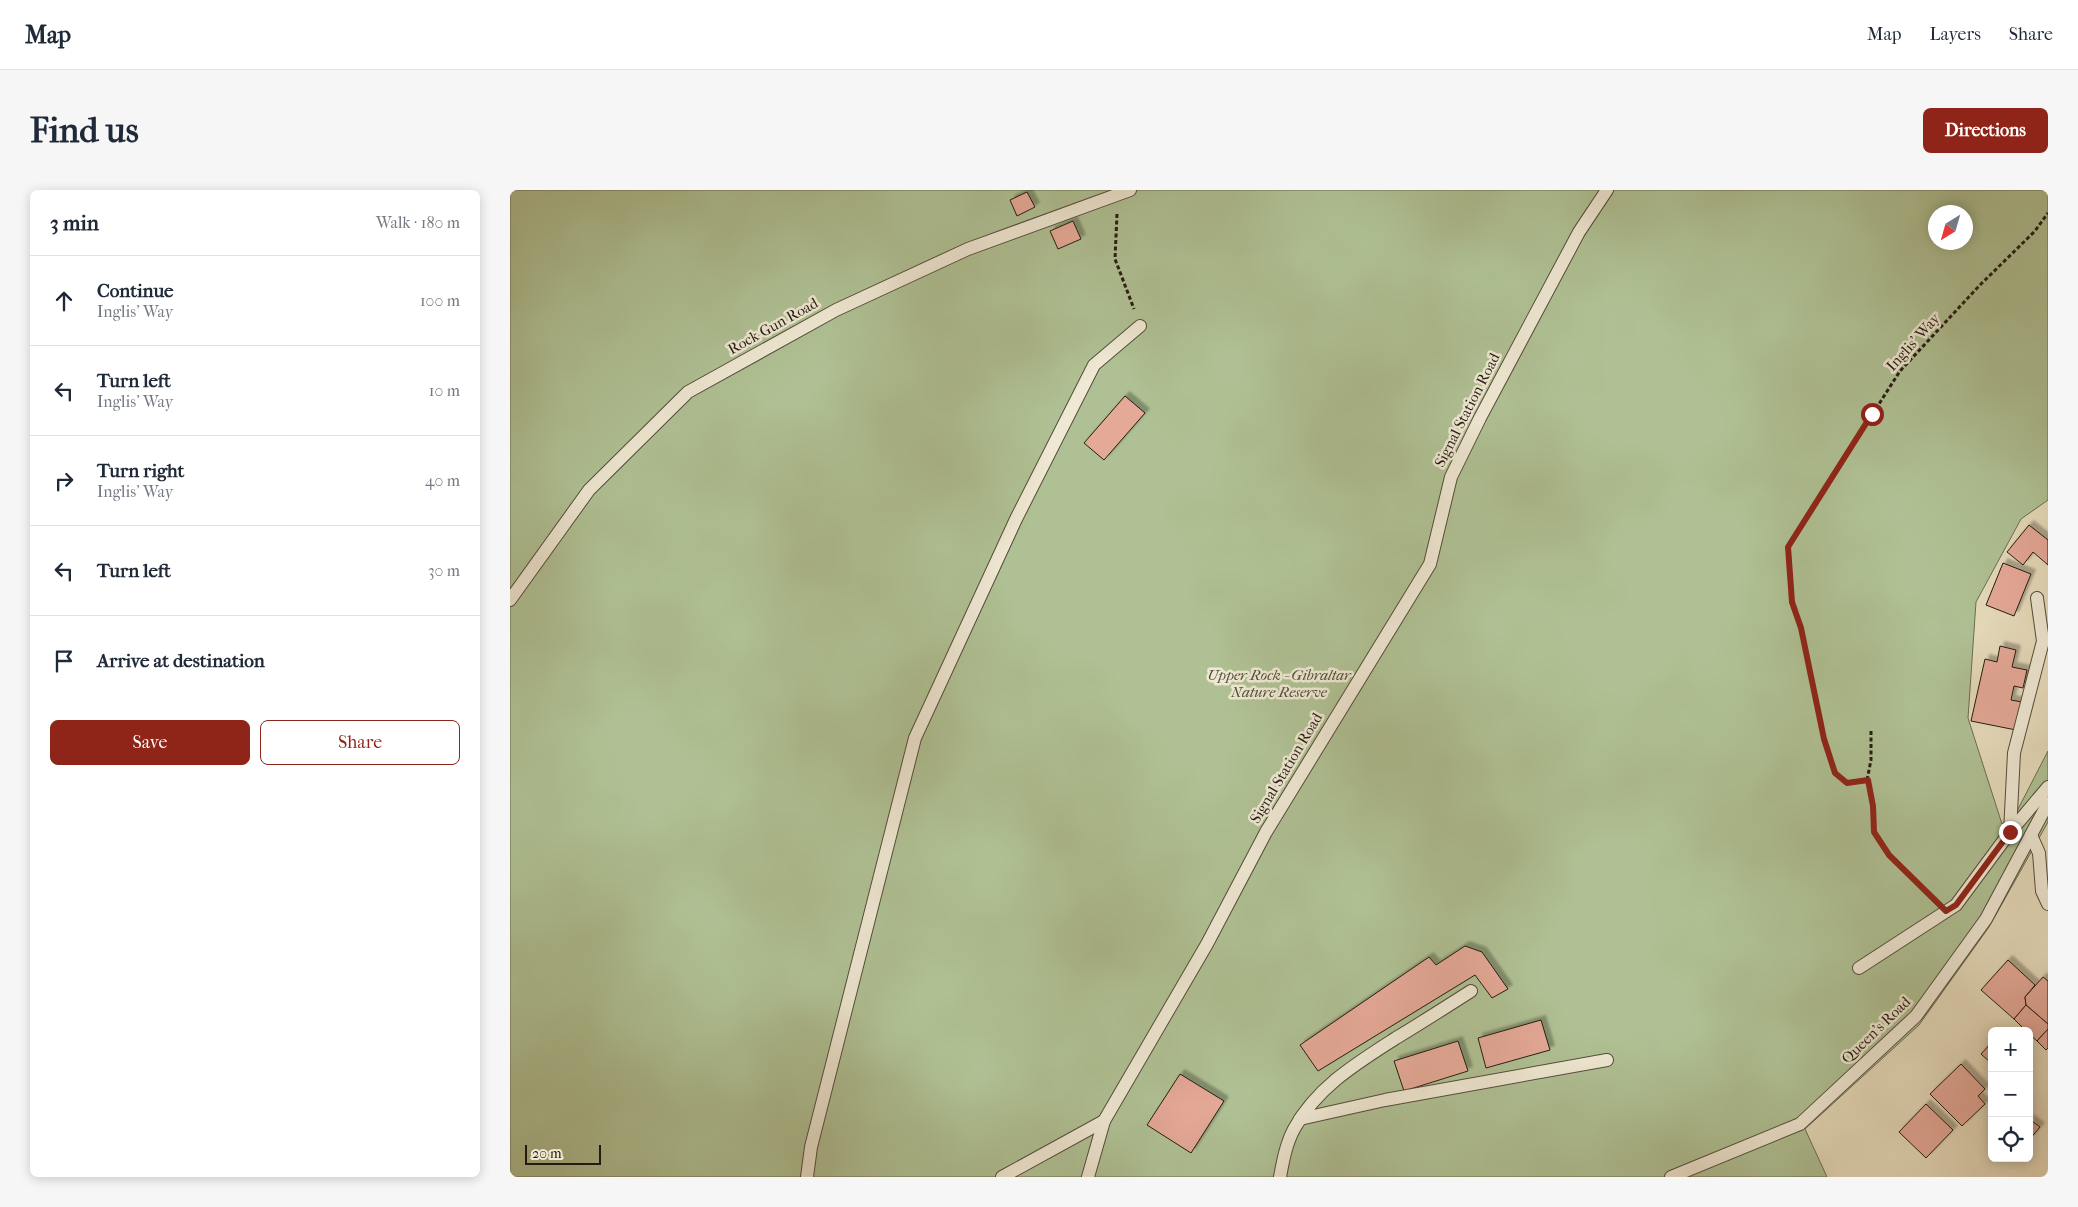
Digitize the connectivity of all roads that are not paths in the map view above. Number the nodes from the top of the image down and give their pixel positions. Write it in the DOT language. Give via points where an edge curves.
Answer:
graph roads {
  1 [pos="1130,190"];
  2 [pos="1607,190"];
  3 [pos="1140,326"];
  4 [pos="2038,598"];
  5 [pos="510,600"];
  6 [pos="2048,787"];
  7 [pos="2048,803"];
  8 [pos="2010,832"];
  9 [pos="2032,835"];
  10 [pos="2048,904"];
  11 [pos="1859,968"];
  12 [pos="1471,991"];
  13 [pos="1608,1060"];
  14 [pos="1300,1119"];
  15 [pos="1104,1120"];
  16 [pos="807,1177"];
  17 [pos="1002,1177"];
  18 [pos="1088,1177"];
  19 [pos="1280,1177"];
  20 [pos="1671,1177"];
  1 -- 5 [label="lane, Rock Gun Road" via="950,257 836,310 688,392 589,490"];
  2 -- 15 [label="lane, Signal Station Road" via="1579,232 1451,477 1430,564 1266,832 1207,944"];
  3 -- 16 [label="lane" via="1094,365 1016,520 915,738 811,1147"];
  4 -- 8 [label="lane" via="2043,641 2014,753"];
  6 -- 8 [label="lane"];
  7 -- 9 [label="lane, Queen's Road"];
  8 -- 11 [label="lane" via="1956,905"];
  9 -- 10 [label="lane" via="2039,853 2042,891"];
  9 -- 20 [label="lane, Queen's Road" via="1986,919 1916,1016 1800,1124"];
  12 -- 14 [label="lane" via="1327,1085"];
  13 -- 14 [label="lane"];
  14 -- 19 [label="lane" via="1286,1146"];
  15 -- 17 [label="lane"];
  15 -- 18 [label="lane, Signal Station Road"];
}
